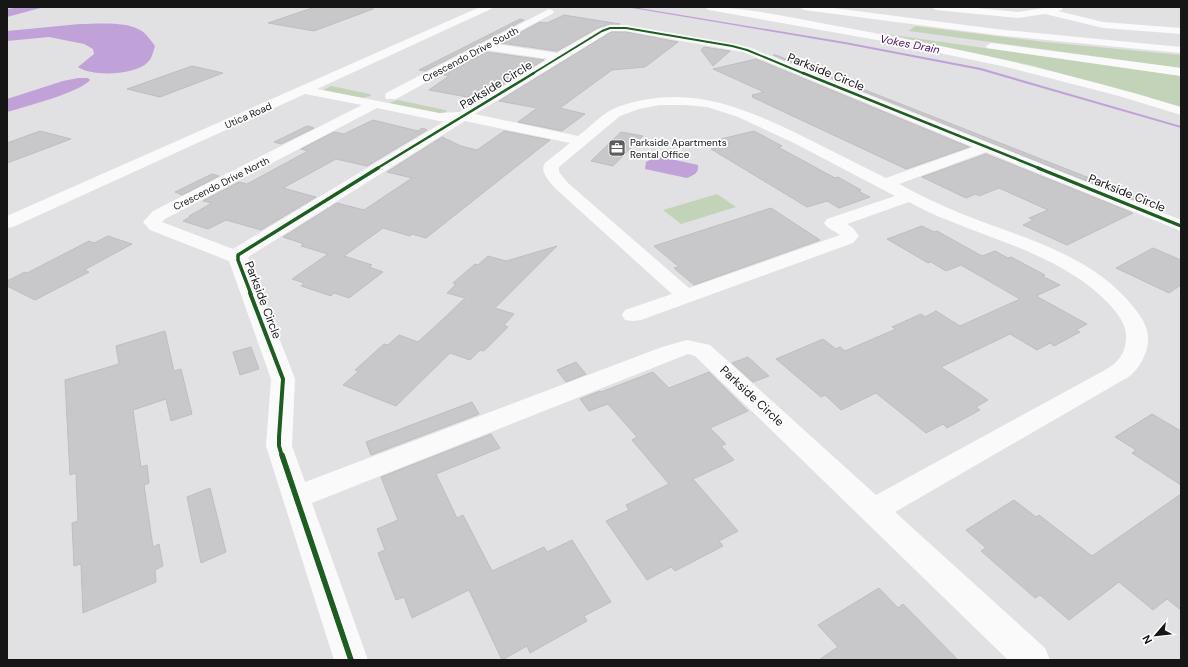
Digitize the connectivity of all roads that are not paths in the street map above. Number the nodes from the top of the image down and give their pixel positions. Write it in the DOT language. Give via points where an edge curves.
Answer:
graph roads {
  1 [pos="488,7"];
  2 [pos="709,7"];
  3 [pos="712,7"];
  4 [pos="804,7"];
  5 [pos="936,7"];
  6 [pos="1062,7"];
  7 [pos="1046,11"];
  8 [pos="549,12"];
  9 [pos="1181,31"];
  10 [pos="949,40"];
  11 [pos="980,44"];
  12 [pos="484,46"];
  13 [pos="1181,50"];
  14 [pos="559,57"];
  15 [pos="1181,72"];
  16 [pos="324,81"];
  17 [pos="305,90"];
  18 [pos="390,96"];
  19 [pos="375,104"];
  20 [pos="1181,112"];
  21 [pos="463,116"];
  22 [pos="581,141"];
  23 [pos="986,147"];
  24 [pos="885,184"];
  25 [pos="911,196"];
  26 [pos="7,223"];
  27 [pos="1181,226"];
  28 [pos="238,255"];
  29 [pos="686,296"];
  30 [pos="633,315"];
  31 [pos="296,497"];
  32 [pos="874,510"];
  33 [pos="351,660"];
  34 [pos="1033,660"];
  1 -- 16 [label="main road, Utica Road"];
  2 -- 20 [label="main road" via="990,58 1078,80"];
  3 -- 10 [label="main road"];
  4 -- 13 [label="main road" via="996,32"];
  5 -- 7 [label="main road" via="1010,14"];
  6 -- 7 [label="main road"];
  7 -- 9 [label="main road" via="1103,25"];
  8 -- 12 [label="main road, Crescendo Drive South"];
  11 -- 15 [label="main road"];
  12 -- 14 [label="main road"];
  12 -- 18 [label="main road, Crescendo Drive South"];
  14 -- 21 [label="main road, Parkside Circle"];
  14 -- 23 [label="main road, Parkside Circle" via="602,31 616,28 732,46"];
  16 -- 17 [label="main road, Utica Road"];
  16 -- 18 [label="main road, Parkside Circle"];
  17 -- 19 [label="main road, Parkside Circle"];
  17 -- 26 [label="main road, Utica Road"];
  18 -- 21 [label="main road, Parkside Circle" via="456,109"];
  19 -- 21 [label="main road, Parkside Circle" via="439,118"];
  19 -- 28 [label="main road, Crescendo Drive North" via="159,215 152,222 156,226 221,252"];
  21 -- 22 [label="main road, Parkside Circle"];
  21 -- 28 [label="main road, Parkside Circle"];
  22 -- 24 [label="main road" via="623,109 657,102 706,103 749,116"];
  22 -- 29 [label="main road" via="551,166 555,178"];
  23 -- 24 [label="main road"];
  23 -- 27 [label="main road, Parkside Circle"];
  24 -- 25 [label="main road"];
  25 -- 29 [label="main road" via="832,223 847,232 850,236 848,239"];
  25 -- 32 [label="main road" via="969,224 1026,244 1080,271 1101,286 1131,318 1138,332 1136,350 1128,365 1113,376"];
  28 -- 31 [label="main road, Parkside Circle" via="283,379 278,424 279,446"];
  29 -- 30 [label="main road"];
  31 -- 32 [label="main road, Parkside Circle" via="687,347 702,350"];
  31 -- 33 [label="main road, Parkside Circle"];
  32 -- 34 [label="main road, Parkside Circle"];
}
